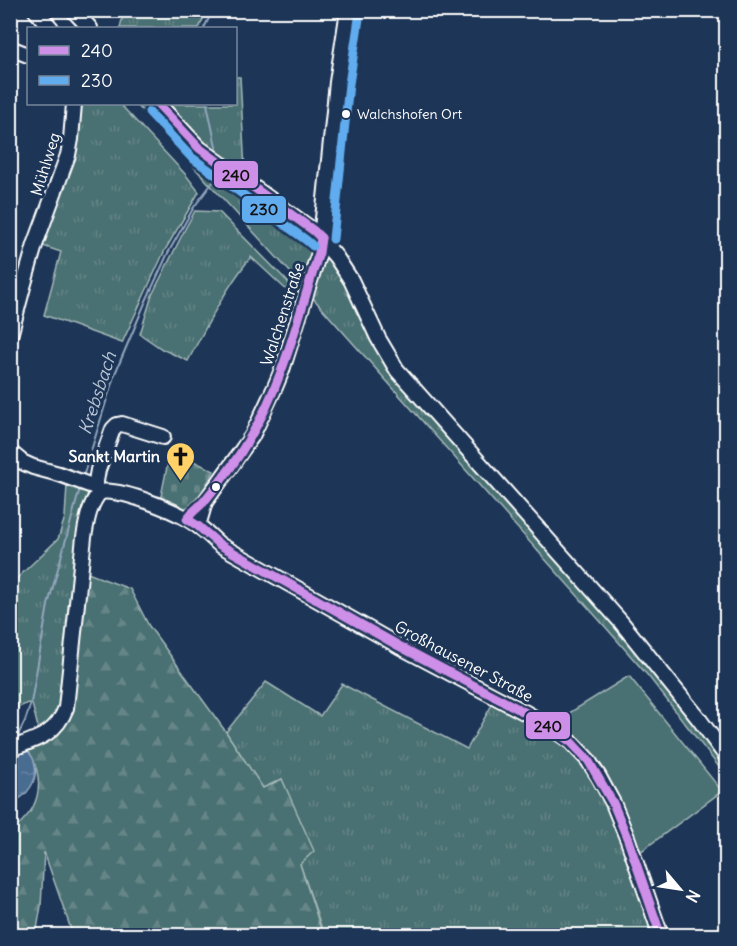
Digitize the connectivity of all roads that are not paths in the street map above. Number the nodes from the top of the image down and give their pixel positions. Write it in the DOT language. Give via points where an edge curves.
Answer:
graph roads {
  1 [pos="35,10"];
  2 [pos="74,10"];
  3 [pos="348,10"];
  4 [pos="50,27"];
  5 [pos="89,27"];
  6 [pos="10,48"];
  7 [pos="27,55"];
  8 [pos="74,105"];
  9 [pos="159,105"];
  10 [pos="321,238"];
  11 [pos="10,336"];
  12 [pos="163,437"];
  13 [pos="10,452"];
  14 [pos="89,486"];
  15 [pos="193,522"];
  16 [pos="10,749"];
  17 [pos="726,756"];
  18 [pos="662,936"];
  1 -- 4 [label="street"];
  2 -- 5 [label="street"];
  3 -- 10 [label="street, Walchenstraße"];
  6 -- 7 [label="street"];
  8 -- 11 [label="street, Mühlweg" via="68,155 35,245"];
  9 -- 10 [label="street" via="211,156"];
  10 -- 15 [label="street, Walchenstraße" via="275,387 252,436"];
  10 -- 17 [label="street" via="351,280 397,370 621,622"];
  12 -- 14 [label="street" via="117,425"];
  13 -- 14 [label="street" via="33,467"];
  14 -- 15 [label="street" via="144,500"];
  14 -- 16 [label="street" via="94,499 84,537 66,708 49,732"];
  15 -- 18 [label="street, Großhausener Straße" via="220,545 526,713 571,742 588,760 613,803"];
}
